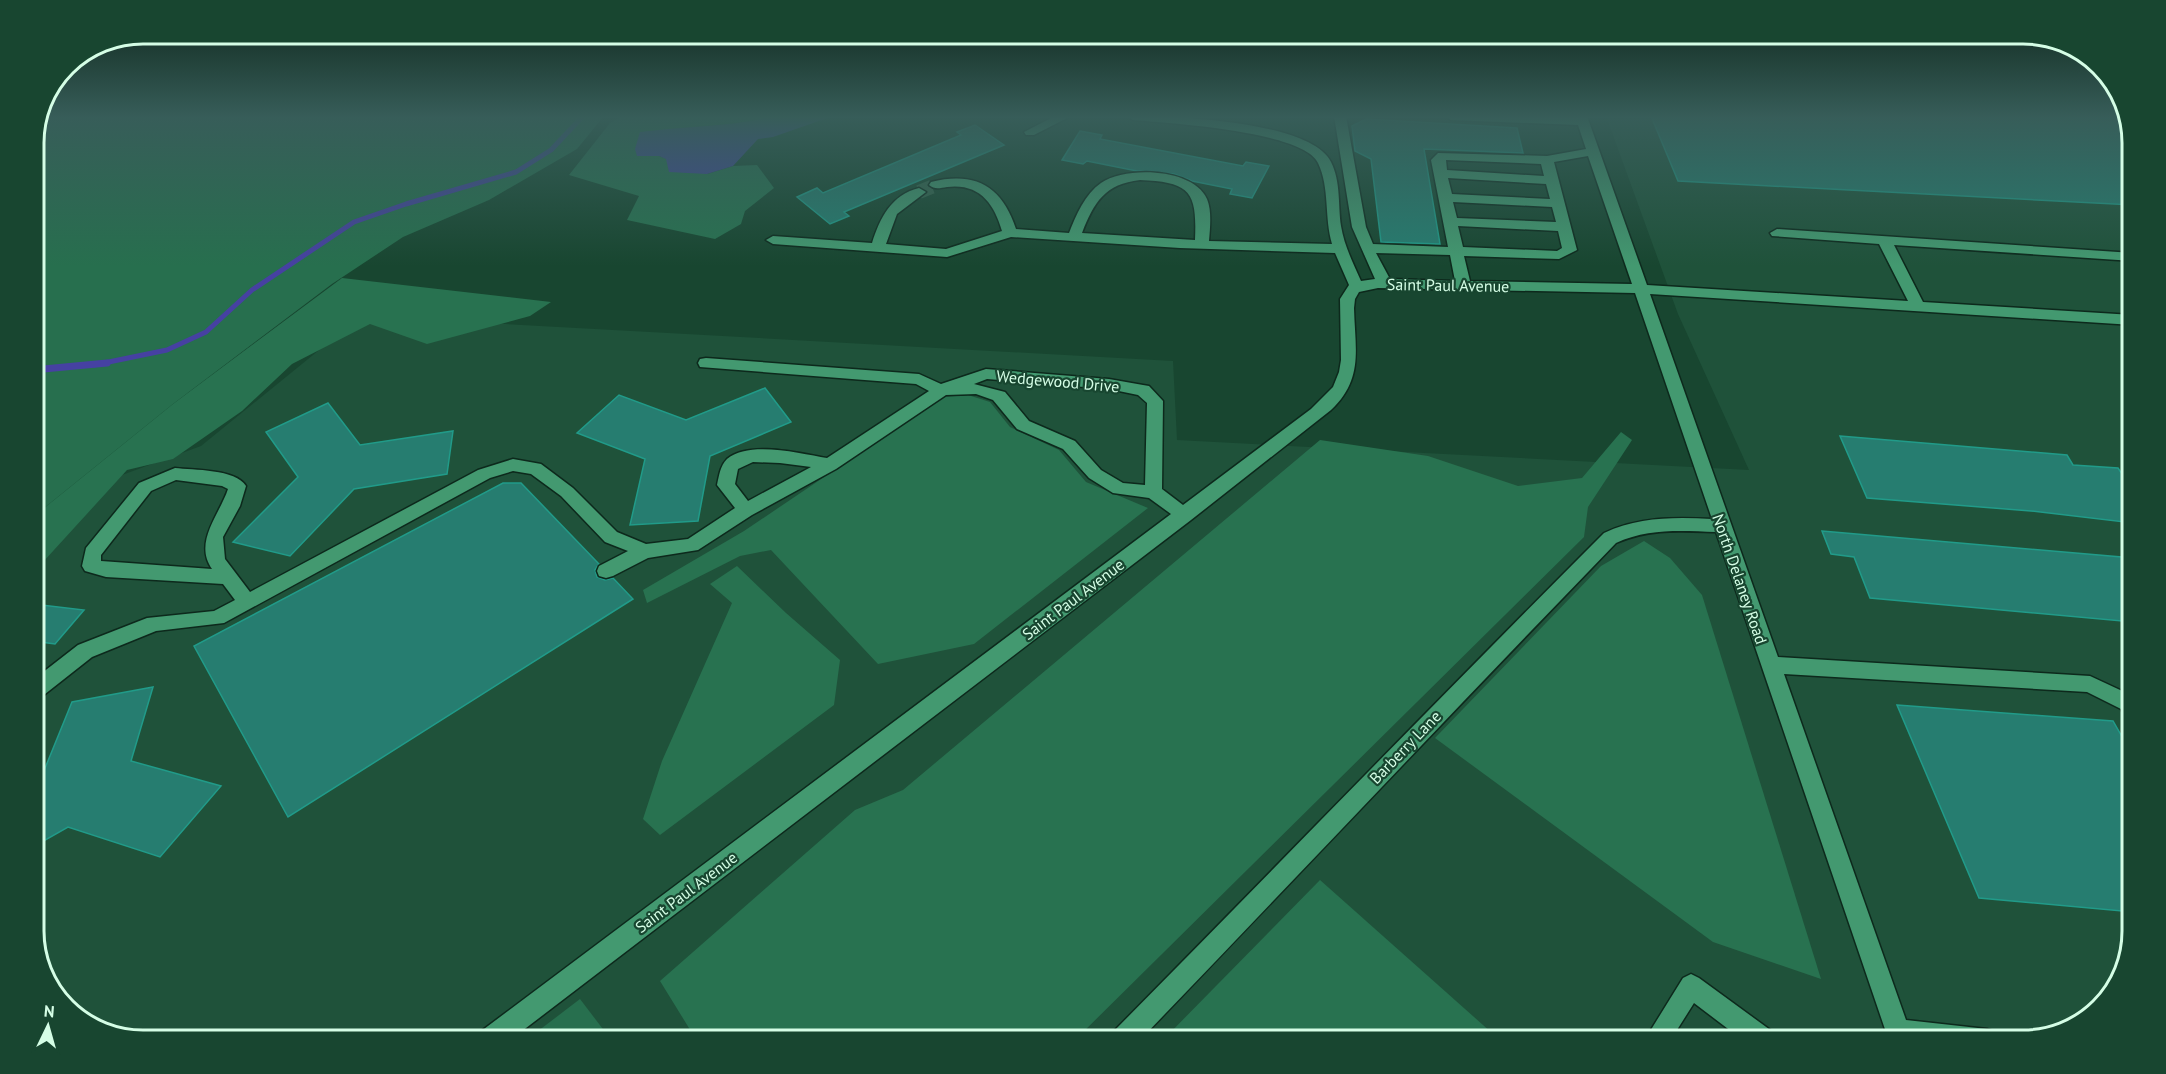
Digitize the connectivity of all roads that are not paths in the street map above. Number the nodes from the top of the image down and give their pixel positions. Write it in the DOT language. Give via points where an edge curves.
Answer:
graph roads {
  1 [pos="1324,166"];
  2 [pos="1349,166"];
  3 [pos="1439,166"];
  4 [pos="1549,166"];
  5 [pos="1598,166"];
  6 [pos="1441,174"];
  7 [pos="1552,180"];
  8 [pos="936,185"];
  9 [pos="919,192"];
  10 [pos="1446,198"];
  11 [pos="1557,203"];
  12 [pos="1451,222"];
  13 [pos="1564,227"];
  14 [pos="1010,233"];
  15 [pos="1777,233"];
  16 [pos="1074,237"];
  17 [pos="773,240"];
  18 [pos="1884,240"];
  19 [pos="1202,244"];
  20 [pos="878,248"];
  21 [pos="1367,248"];
  22 [pos="1341,249"];
  23 [pos="1456,251"];
  24 [pos="2122,256"];
  25 [pos="1386,284"];
  26 [pos="1463,285"];
  27 [pos="1357,287"];
  28 [pos="1640,289"];
  29 [pos="1918,306"];
  30 [pos="2122,319"];
  31 [pos="706,363"];
  32 [pos="941,390"];
  33 [pos="830,465"];
  34 [pos="1153,492"];
  35 [pos="746,510"];
  36 [pos="1185,515"];
  37 [pos="1722,526"];
  38 [pos="645,551"];
  39 [pos="606,572"];
  40 [pos="229,577"];
  41 [pos="247,602"];
  42 [pos="1770,665"];
  43 [pos="44,683"];
  44 [pos="2122,700"];
  45 [pos="504,1030"];
  46 [pos="1133,1030"];
  47 [pos="1663,1030"];
  48 [pos="1749,1030"];
  49 [pos="1897,1030"];
  1 -- 22 [label="street"];
  2 -- 21 [label="street"];
  3 -- 6 [label="street"];
  4 -- 7 [label="street"];
  5 -- 28 [label="street, North Delaney Road"];
  6 -- 7 [label="street"];
  6 -- 10 [label="street"];
  7 -- 11 [label="street"];
  8 -- 14 [label="street" via="954,181 978,185 995,197"];
  9 -- 20 [label="street" via="891,209"];
  10 -- 11 [label="street"];
  10 -- 12 [label="street"];
  11 -- 13 [label="street"];
  12 -- 13 [label="street"];
  12 -- 23 [label="street"];
  13 -- 23 [label="street" via="1570,250 1559,255"];
  14 -- 16 [label="street"];
  14 -- 20 [label="street" via="947,253"];
  15 -- 18 [label="street"];
  16 -- 19 [label="street"];
  16 -- 19 [label="street" via="1084,212 1105,186 1118,179 1150,176 1190,188 1200,198"];
  17 -- 20 [label="street"];
  18 -- 24 [label="street"];
  18 -- 29 [label="street"];
  19 -- 22 [label="street"];
  21 -- 23 [label="street"];
  21 -- 25 [label="street"];
  22 -- 27 [label="street"];
  23 -- 26 [label="street"];
  25 -- 26 [label="street, Saint Paul Avenue"];
  25 -- 27 [label="street, Saint Paul Avenue"];
  26 -- 28 [label="street, Saint Paul Avenue"];
  27 -- 36 [label="street, Saint Paul Avenue" via="1349,292 1346,302 1348,371 1334,398"];
  28 -- 29 [label="street, Saint Paul Avenue"];
  28 -- 37 [label="street, North Delaney Road"];
  29 -- 30 [label="street, Saint Paul Avenue"];
  31 -- 32 [label="street" via="920,379"];
  32 -- 33 [label="street, Wedgewood Drive"];
  32 -- 34 [label="street, Wedgewood Drive" via="976,389 999,396 1023,425 1069,445 1095,474 1119,489"];
  32 -- 34 [label="street, Wedgewood Drive" via="986,374 1143,390 1155,401"];
  33 -- 35 [label="street, Wedgewood Drive"];
  33 -- 35 [label="street" via="767,455 734,463 726,485"];
  34 -- 36 [label="street"];
  35 -- 38 [label="street" via="692,545"];
  36 -- 45 [label="street, Saint Paul Avenue"];
  37 -- 42 [label="street, North Delaney Road"];
  37 -- 46 [label="street, Barberry Lane" via="1648,524 1610,538"];
  38 -- 39 [label="street"];
  38 -- 41 [label="street" via="611,537 567,492 535,468 513,465 484,474"];
  40 -- 40 [label="street" via="216,561 214,537 237,486 226,480 176,474 151,483 92,554 91,566 106,570"];
  40 -- 41 [label="street"];
  41 -- 43 [label="street" via="217,618 154,624 85,651"];
  42 -- 44 [label="street" via="2090,684"];
  42 -- 49 [label="street, North Delaney Road"];
  47 -- 48 [label="street" via="1691,986"];
}
